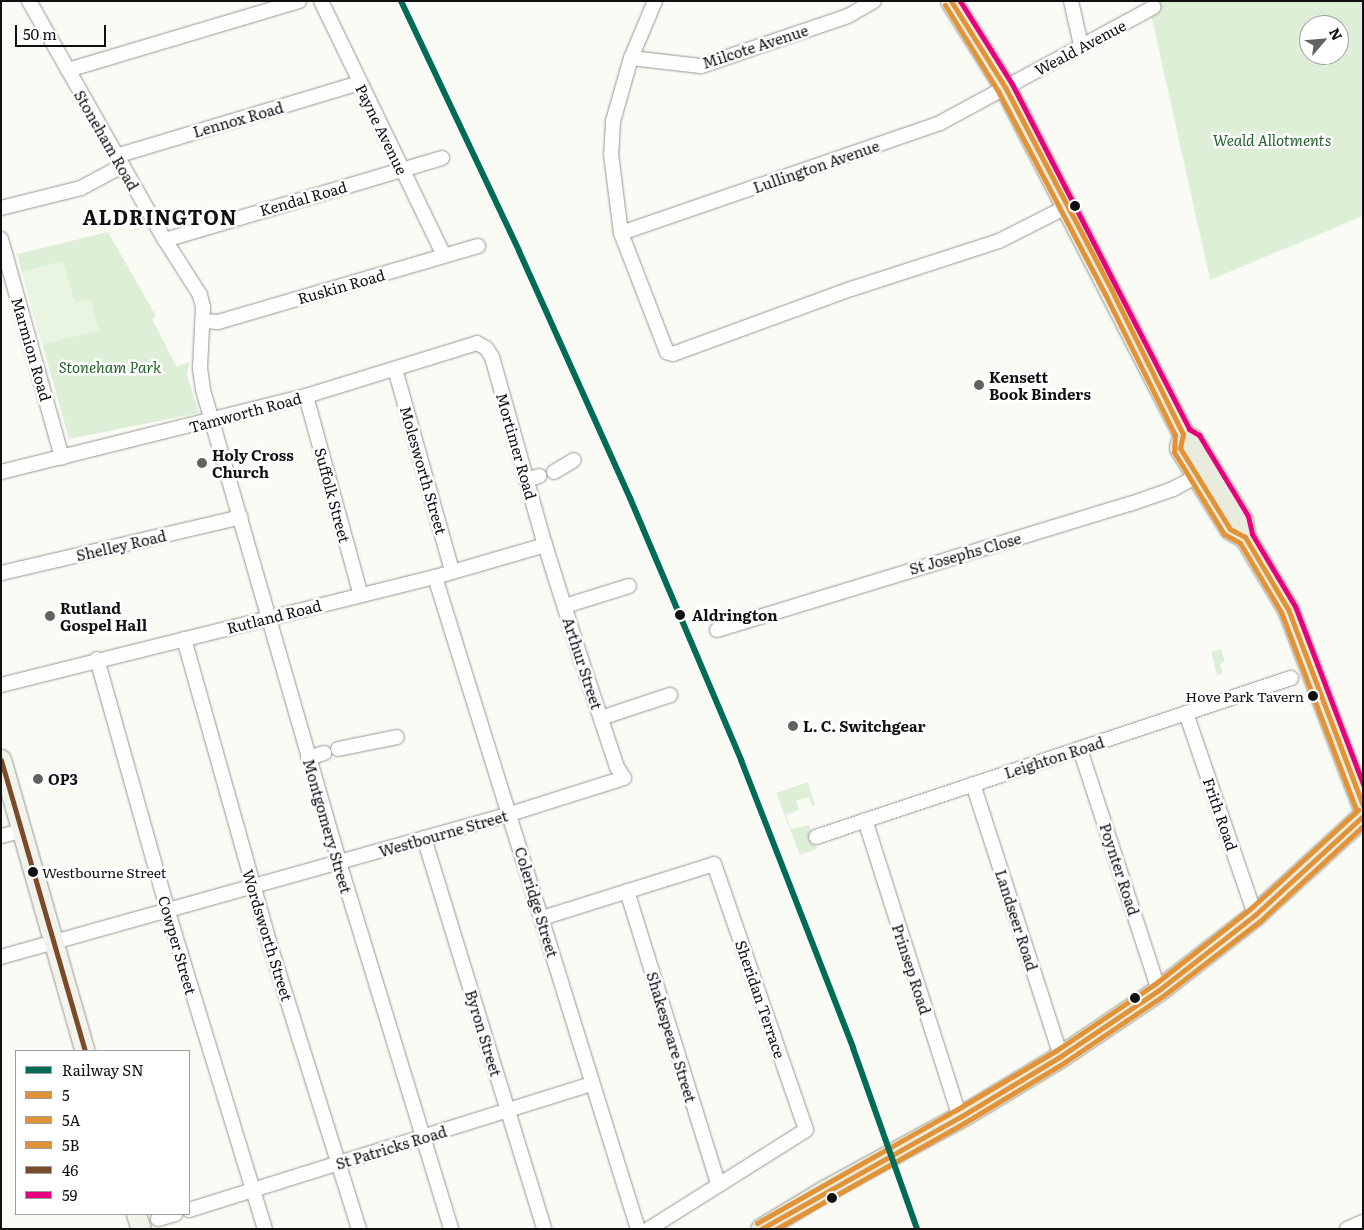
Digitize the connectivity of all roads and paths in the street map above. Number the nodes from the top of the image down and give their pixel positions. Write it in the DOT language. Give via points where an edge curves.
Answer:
graph roads {
  1 [pos="29,1"];
  2 [pos="299,1"];
  3 [pos="321,1"];
  4 [pos="655,1"];
  5 [pos="874,1"];
  6 [pos="952,1"];
  7 [pos="1071,1"];
  8 [pos="1154,7"];
  9 [pos="1081,46"];
  10 [pos="631,58"];
  11 [pos="68,70"];
  12 [pos="360,84"];
  13 [pos="1005,87"];
  14 [pos="442,158"];
  15 [pos="119,161"];
  16 [pos="402,169"];
  17 [pos="1068,206"];
  18 [pos="1,208"];
  19 [pos="621,232"];
  20 [pos="1,239"];
  21 [pos="165,240"];
  22 [pos="478,246"];
  23 [pos="444,256"];
  24 [pos="7,280"];
  25 [pos="204,321"];
  26 [pos="486,348"];
  27 [pos="395,369"];
  28 [pos="306,396"];
  29 [pos="213,420"];
  30 [pos="62,458"];
  31 [pos="574,460"];
  32 [pos="1,472"];
  33 [pos="554,472"];
  34 [pos="1204,473"];
  35 [pos="241,517"];
  36 [pos="545,545"];
  37 [pos="452,570"];
  38 [pos="1,573"];
  39 [pos="434,576"];
  40 [pos="629,586"];
  41 [pos="361,595"];
  42 [pos="565,606"];
  43 [pos="271,617"];
  44 [pos="717,630"];
  45 [pos="184,639"];
  46 [pos="97,659"];
  47 [pos="1291,678"];
  48 [pos="1,685"];
  49 [pos="670,695"];
  50 [pos="1186,713"];
  51 [pos="601,718"];
  52 [pos="397,737"];
  53 [pos="338,749"];
  54 [pos="1080,749"];
  55 [pos="324,753"];
  56 [pos="308,758"];
  57 [pos="1,759"];
  58 [pos="624,778"];
  59 [pos="973,784"];
  60 [pos="1363,806"];
  61 [pos="510,814"];
  62 [pos="1363,816"];
  63 [pos="865,820"];
  64 [pos="21,832"];
  65 [pos="1,836"];
  66 [pos="816,837"];
  67 [pos="424,838"];
  68 [pos="338,862"];
  69 [pos="253,886"];
  70 [pos="627,891"];
  71 [pos="168,912"];
  72 [pos="1256,915"];
  73 [pos="542,918"];
  74 [pos="53,944"];
  75 [pos="1,957"];
  76 [pos="1159,990"];
  77 [pos="85,1050"];
  78 [pos="1061,1056"];
  79 [pos="592,1084"];
  80 [pos="508,1111"];
  81 [pos="960,1117"];
  82 [pos="423,1137"];
  83 [pos="338,1164"];
  84 [pos="718,1183"];
  85 [pos="253,1190"];
  86 [pos="190,1210"];
  87 [pos="136,1215"];
  88 [pos="172,1215"];
  89 [pos="158,1219"];
  90 [pos="1363,1222"];
  91 [pos="141,1229"];
  92 [pos="265,1229"];
  93 [pos="359,1229"];
  94 [pos="451,1229"];
  95 [pos="544,1229"];
  96 [pos="638,1229"];
  97 [pos="649,1229"];
  98 [pos="761,1229"];
  99 [pos="1347,1229"];
  1 -- 11 [label="street, Stoneham Road"];
  2 -- 11 [label="street"];
  3 -- 12 [label="street, Payne Avenue"];
  4 -- 10 [label="street" via="639,32"];
  5 -- 10 [label="street, Milcote Avenue" via="848,16 702,66"];
  6 -- 13 [label="main road"];
  7 -- 9 [label="street"];
  8 -- 9 [label="street, Weald Avenue"];
  9 -- 13 [label="street, Weald Avenue"];
  10 -- 19 [label="street" via="614,121 611,154"];
  11 -- 15 [label="street, Stoneham Road"];
  12 -- 15 [label="street, Lennox Road"];
  12 -- 16 [label="street, Payne Avenue"];
  13 -- 17 [label="main road"];
  13 -- 19 [label="street, Lullington Avenue" via="940,123"];
  14 -- 16 [label="street, Kendal Road"];
  15 -- 18 [label="street, Lennox Road" via="81,188"];
  15 -- 21 [label="street, Stoneham Road"];
  16 -- 21 [label="street, Kendal Road"];
  16 -- 23 [label="street, Payne Avenue"];
  17 -- 19 [label="street" via="999,240 851,289 673,354 667,352"];
  17 -- 34 [label="main road" via="1183,434 1180,448"];
  20 -- 24 [label="street, Marmion Road"];
  21 -- 25 [label="street, Stoneham Road" via="200,295"];
  22 -- 23 [label="street, Ruskin Road"];
  23 -- 25 [label="street, Ruskin Road" via="218,322"];
  24 -- 30 [label="street, Marmion Road"];
  25 -- 29 [label="street, Stoneham Road" via="200,368"];
  26 -- 27 [label="street, Tamworth Road" via="477,344"];
  26 -- 36 [label="street, Mortimer Road" via="492,357 533,478"];
  27 -- 28 [label="street, Tamworth Road"];
  27 -- 37 [label="street, Molesworth Street"];
  28 -- 29 [label="street, Tamworth Road"];
  28 -- 41 [label="street, Suffolk Street"];
  29 -- 30 [label="street, Tamworth Road"];
  29 -- 35 [label="street, Montgomery Street"];
  30 -- 32 [label="street, Tamworth Road"];
  31 -- 33 [label="street"];
  34 -- 44 [label="street, St Josephs Close" via="1173,489 1120,507"];
  34 -- 60 [label="main road" via="1230,529 1245,537 1288,609"];
  35 -- 38 [label="street, Shelley Road"];
  35 -- 43 [label="street, Montgomery Street"];
  36 -- 37 [label="street, Rutland Road"];
  36 -- 42 [label="street, Arthur Street"];
  37 -- 39 [label="street, Rutland Road"];
  39 -- 41 [label="street, Rutland Road"];
  39 -- 61 [label="street, Coleridge Street"];
  40 -- 42 [label="street"];
  41 -- 43 [label="street, Rutland Road"];
  42 -- 51 [label="street, Arthur Street"];
  43 -- 45 [label="street, Rutland Road"];
  43 -- 56 [label="street, Montgomery Street"];
  45 -- 46 [label="street, Rutland Road"];
  45 -- 69 [label="street, Wordsworth Street"];
  46 -- 48 [label="street, Rutland Road"];
  46 -- 71 [label="street, Cowper Street"];
  47 -- 50 [label="street, Leighton Road"];
  49 -- 51 [label="street"];
  50 -- 54 [label="street, Leighton Road"];
  50 -- 72 [label="street, Frith Road"];
  51 -- 58 [label="street, Arthur Street" via="617,767"];
  52 -- 53 [label="street"];
  54 -- 59 [label="street, Leighton Road"];
  54 -- 76 [label="street, Poynter Road"];
  55 -- 56 [label="street"];
  56 -- 68 [label="street, Montgomery Street"];
  57 -- 64 [label="street"];
  58 -- 61 [label="street, Westbourne Street"];
  59 -- 63 [label="street, Leighton Road"];
  59 -- 78 [label="street, Landseer Road"];
  61 -- 67 [label="street, Westbourne Street"];
  61 -- 73 [label="street, Coleridge Street"];
  62 -- 72 [label="main road"];
  63 -- 66 [label="street, Leighton Road"];
  63 -- 81 [label="street, Prinsep Road"];
  64 -- 65 [label="street"];
  64 -- 74 [label="street"];
  67 -- 68 [label="street, Westbourne Street"];
  67 -- 80 [label="street, Byron Street"];
  68 -- 69 [label="street, Westbourne Street"];
  68 -- 82 [label="street, Montgomery Street"];
  69 -- 71 [label="street, Westbourne Street"];
  69 -- 83 [label="street, Wordsworth Street"];
  70 -- 73 [label="street, Sheridan Terrace"];
  70 -- 84 [label="street, Shakespeare Street"];
  70 -- 84 [label="street, Sheridan Terrace" via="714,864 806,1130"];
  71 -- 74 [label="street, Westbourne Street"];
  71 -- 85 [label="street, Cowper Street"];
  72 -- 76 [label="main road"];
  73 -- 79 [label="street, Coleridge Street"];
  74 -- 75 [label="street, Westbourne Street"];
  74 -- 77 [label="street"];
  76 -- 78 [label="main road"];
  78 -- 81 [label="main road"];
  79 -- 80 [label="street, St Patricks Road"];
  79 -- 96 [label="street, Coleridge Street"];
  80 -- 82 [label="street, St Patricks Road"];
  80 -- 95 [label="street, Byron Street"];
  81 -- 98 [label="main road"];
  82 -- 83 [label="street, St Patricks Road"];
  82 -- 94 [label="street, Montgomery Street"];
  83 -- 85 [label="street, St Patricks Road"];
  83 -- 93 [label="street, Wordsworth Street"];
  84 -- 97 [label="street, Sheridan Terrace"];
  85 -- 86 [label="street, St Patricks Road"];
  85 -- 92 [label="street, Cowper Street"];
  87 -- 91 [label="street"];
  88 -- 89 [label="street"];
  90 -- 99 [label="street"];
}
